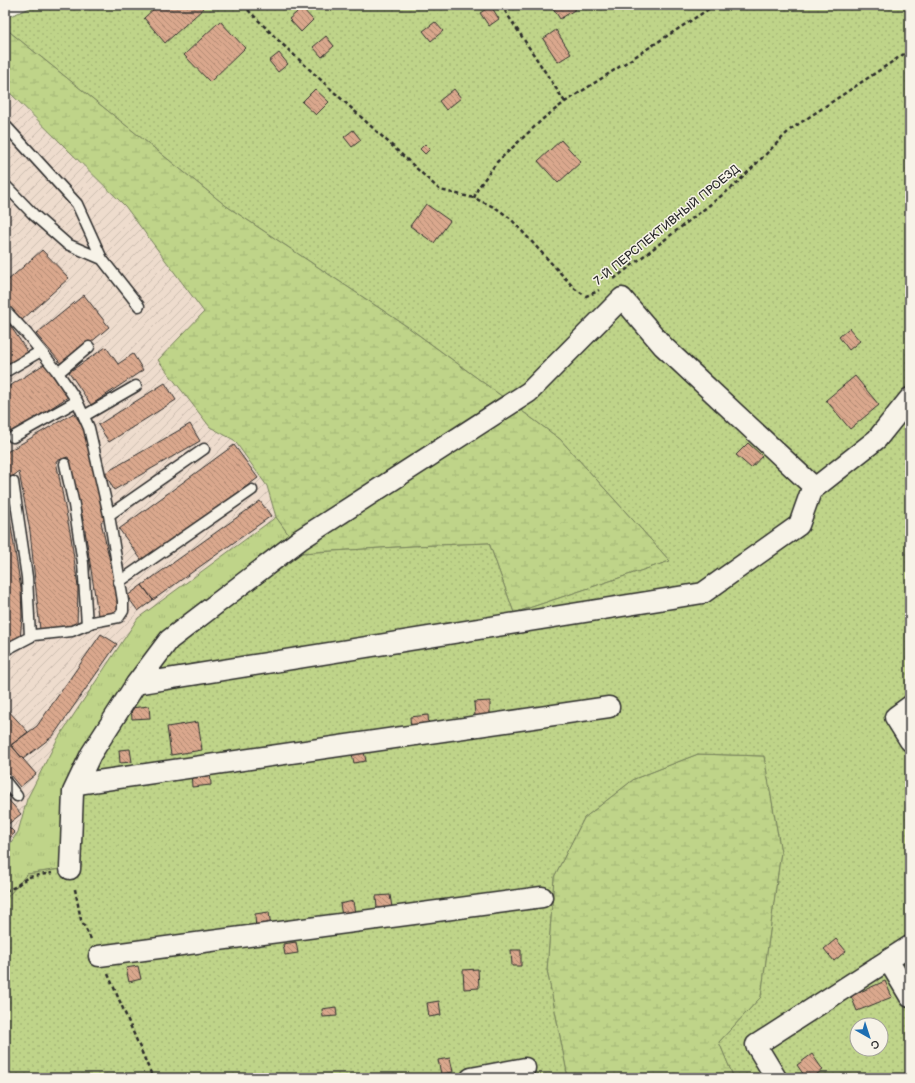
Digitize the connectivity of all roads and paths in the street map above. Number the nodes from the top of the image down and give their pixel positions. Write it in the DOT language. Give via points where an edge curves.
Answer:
graph roads {
  1 [pos="243,5"];
  2 [pos="501,5"];
  3 [pos="714,5"];
  4 [pos="910,50"];
  5 [pos="566,102"];
  6 [pos="5,125"];
  7 [pos="5,185"];
  8 [pos="474,198"];
  9 [pos="102,259"];
  10 [pos="609,283"];
  11 [pos="603,288"];
  12 [pos="139,306"];
  13 [pos="5,310"];
  14 [pos="89,347"];
  15 [pos="41,351"];
  16 [pos="5,372"];
  17 [pos="58,373"];
  18 [pos="136,386"];
  19 [pos="910,398"];
  20 [pos="77,401"];
  21 [pos="84,416"];
  22 [pos="13,437"];
  23 [pos="204,449"];
  24 [pos="65,464"];
  25 [pos="13,482"];
  26 [pos="815,488"];
  27 [pos="252,490"];
  28 [pos="109,515"];
  29 [pos="119,582"];
  30 [pos="87,625"];
  31 [pos="30,637"];
  32 [pos="5,650"];
  33 [pos="136,684"];
  34 [pos="910,706"];
  35 [pos="608,707"];
  36 [pos="910,741"];
  37 [pos="5,781"];
  38 [pos="77,784"];
  39 [pos="17,796"];
  40 [pos="70,869"];
  41 [pos="5,891"];
  42 [pos="542,897"];
  43 [pos="910,946"];
  44 [pos="99,956"];
  45 [pos="888,960"];
  46 [pos="910,997"];
  47 [pos="525,1068"];
  48 [pos="471,1078"];
  49 [pos="776,1078"];
  1 -- 8 [label="path" via="440,190"];
  2 -- 5 [label="path"];
  3 -- 5 [label="path"];
  4 -- 10 [label="path, 7-Й ПЕРСПЕКТИВНЫЙ ПРОЕЗД" via="791,129 734,186"];
  5 -- 8 [label="path" via="544,118 497,162 478,188"];
  6 -- 9 [label="lane" via="77,204"];
  7 -- 9 [label="lane" via="67,244"];
  8 -- 11 [label="path, 7-Й ПЕРСПЕКТИВНЫЙ ПРОЕЗД" via="510,218 575,289 586,296"];
  9 -- 12 [label="lane"];
  13 -- 15 [label="lane"];
  14 -- 17 [label="lane"];
  15 -- 16 [label="lane"];
  15 -- 17 [label="lane"];
  17 -- 20 [label="lane"];
  18 -- 21 [label="lane"];
  19 -- 26 [label="street" via="877,439"];
  20 -- 21 [label="lane"];
  20 -- 22 [label="lane"];
  21 -- 28 [label="lane"];
  23 -- 28 [label="lane"];
  24 -- 30 [label="lane" via="83,563"];
  25 -- 31 [label="lane" via="27,577"];
  26 -- 33 [label="street" via="811,491 799,525 703,593"];
  26 -- 33 [label="street" via="663,346 622,298 529,392 301,539 169,640"];
  27 -- 29 [label="lane"];
  28 -- 29 [label="lane"];
  29 -- 30 [label="lane" via="123,611 119,617"];
  30 -- 31 [label="lane" via="72,631"];
  31 -- 32 [label="lane"];
  33 -- 38 [label="street" via="91,754"];
  34 -- 36 [label="street" via="895,717"];
  35 -- 38 [label="street"];
  37 -- 39 [label="lane"];
  38 -- 40 [label="street" via="73,792"];
  40 -- 41 [label="path" via="28,877"];
  42 -- 44 [label="street"];
  43 -- 45 [label="street"];
  45 -- 46 [label="street"];
  45 -- 49 [label="street" via="756,1045"];
  47 -- 48 [label="street"];
}
